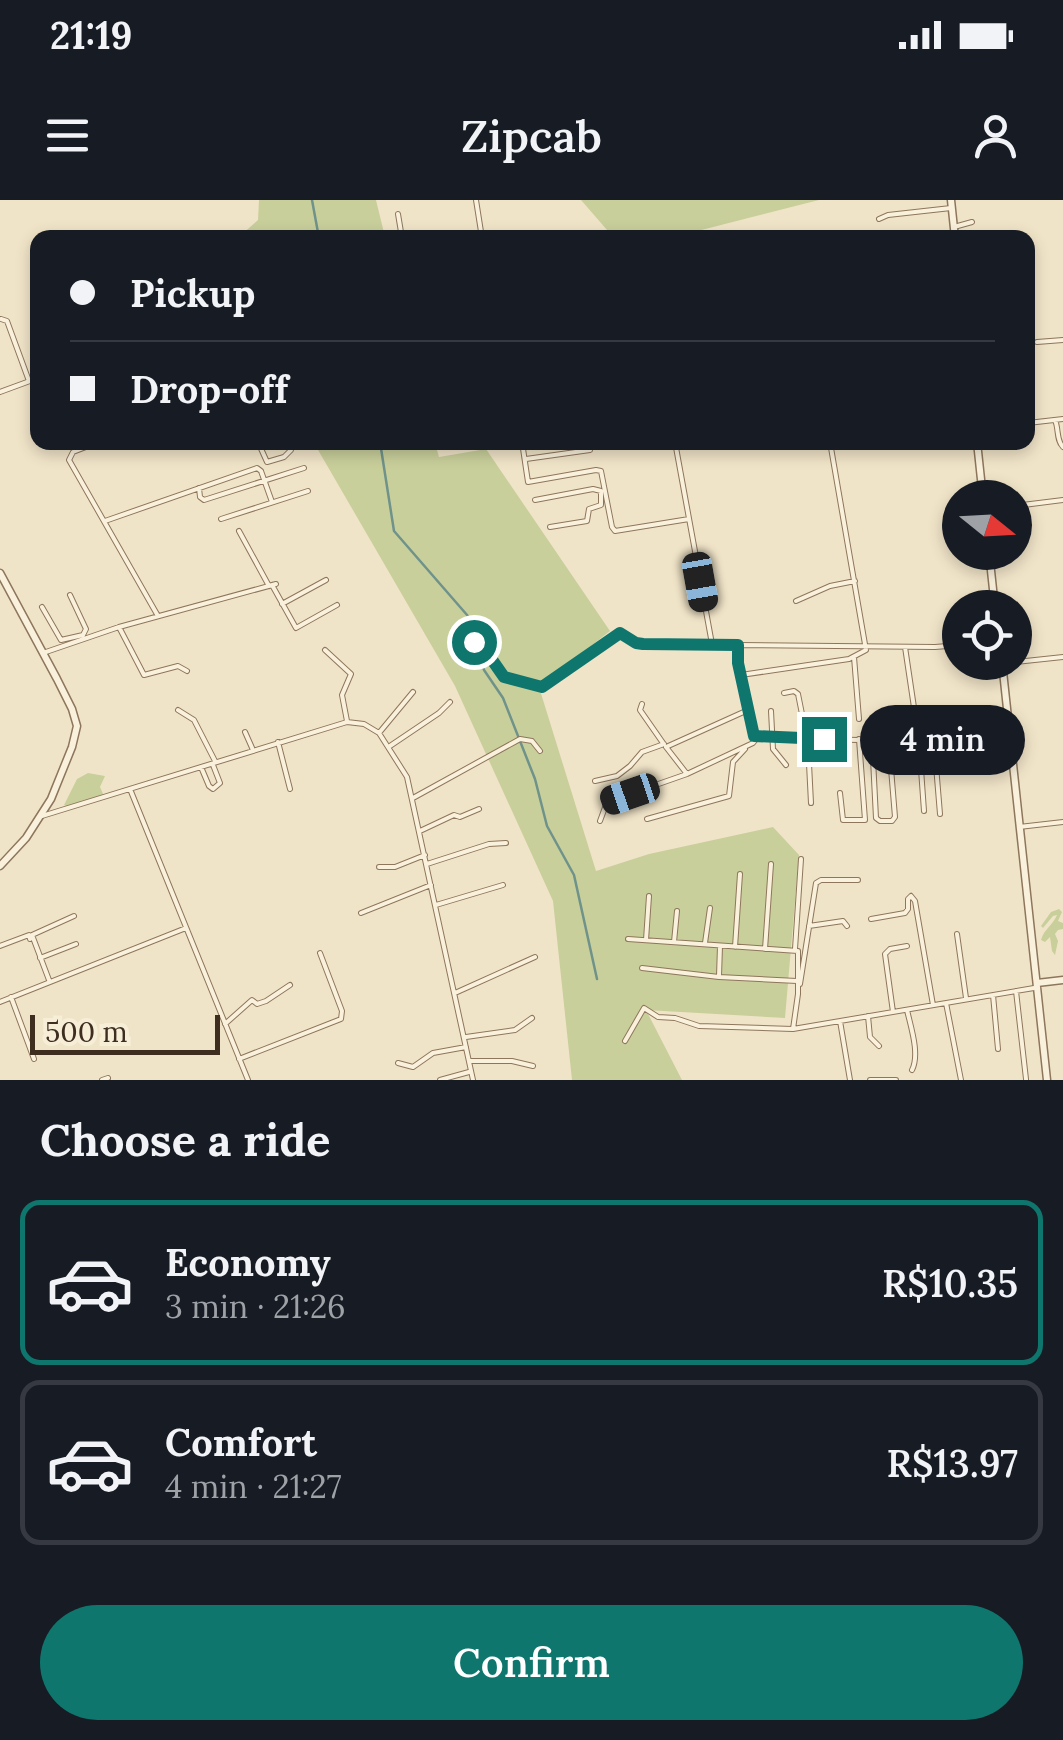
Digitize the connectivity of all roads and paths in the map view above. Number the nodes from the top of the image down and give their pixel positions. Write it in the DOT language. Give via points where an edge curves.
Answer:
graph roads {
  1 [pos="476,200"];
  2 [pos="951,204"];
  3 [pos="398,214"];
  4 [pos="880,219"];
  5 [pos="972,222"];
  6 [pos="954,227"];
  7 [pos="401,230"];
  8 [pos="481,230"];
  9 [pos="954,230"];
  10 [pos="1,319"];
  11 [pos="1063,340"];
  12 [pos="1037,342"];
  13 [pos="29,382"];
  14 [pos="0,392"];
  15 [pos="1063,419"];
  16 [pos="1054,420"];
  17 [pos="1035,422"];
  18 [pos="1063,446"];
  19 [pos="78,450"];
  20 [pos="262,450"];
  21 [pos="291,450"];
  22 [pos="522,450"];
  23 [pos="590,450"];
  24 [pos="677,450"];
  25 [pos="831,450"];
  26 [pos="979,450"];
  27 [pos="523,460"];
  28 [pos="304,468"];
  29 [pos="264,480"];
  30 [pos="981,480"];
  31 [pos="199,488"];
  32 [pos="308,491"];
  33 [pos="535,500"];
  34 [pos="1063,500"];
  35 [pos="272,502"];
  36 [pos="608,503"];
  37 [pos="1032,504"];
  38 [pos="600,506"];
  39 [pos="689,518"];
  40 [pos="221,519"];
  41 [pos="105,520"];
  42 [pos="550,527"];
  43 [pos="239,531"];
  44 [pos="0,574"];
  45 [pos="326,580"];
  46 [pos="855,581"];
  47 [pos="272,585"];
  48 [pos="70,596"];
  49 [pos="796,601"];
  50 [pos="282,604"];
  51 [pos="338,604"];
  52 [pos="42,607"];
  53 [pos="158,616"];
  54 [pos="119,627"];
  55 [pos="76,640"];
  56 [pos="474,642"];
  57 [pos="712,644"];
  58 [pos="738,645"];
  59 [pos="866,645"];
  60 [pos="942,646"];
  61 [pos="905,647"];
  62 [pos="325,650"];
  63 [pos="43,652"];
  64 [pos="1063,657"];
  65 [pos="854,658"];
  66 [pos="1032,660"];
  67 [pos="187,671"];
  68 [pos="741,674"];
  69 [pos="1004,680"];
  70 [pos="413,692"];
  71 [pos="784,692"];
  72 [pos="450,702"];
  73 [pos="642,704"];
  74 [pos="178,710"];
  75 [pos="748,710"];
  76 [pos="771,710"];
  77 [pos="860,718"];
  78 [pos="347,722"];
  79 [pos="916,724"];
  80 [pos="245,732"];
  81 [pos="378,734"];
  82 [pos="773,738"];
  83 [pos="806,738"];
  84 [pos="859,739"];
  85 [pos="755,740"];
  86 [pos="872,740"];
  87 [pos="919,740"];
  88 [pos="934,741"];
  89 [pos="278,742"];
  90 [pos="949,742"];
  91 [pos="957,742"];
  92 [pos="889,744"];
  93 [pos="665,745"];
  94 [pos="389,747"];
  95 [pos="253,751"];
  96 [pos="540,751"];
  97 [pos="214,763"];
  98 [pos="786,765"];
  99 [pos="201,767"];
  100 [pos="686,774"];
  101 [pos="594,781"];
  102 [pos="130,789"];
  103 [pos="290,790"];
  104 [pos="840,793"];
  105 [pos="413,798"];
  106 [pos="811,802"];
  107 [pos="479,810"];
  108 [pos="924,811"];
  109 [pos="940,814"];
  110 [pos="42,816"];
  111 [pos="647,819"];
  112 [pos="600,821"];
  113 [pos="1063,822"];
  114 [pos="1019,827"];
  115 [pos="420,831"];
  116 [pos="506,843"];
  117 [pos="425,855"];
  118 [pos="802,859"];
  119 [pos="427,864"];
  120 [pos="772,864"];
  121 [pos="0,866"];
  122 [pos="379,867"];
  123 [pos="740,874"];
  124 [pos="858,880"];
  125 [pos="431,885"];
  126 [pos="504,885"];
  127 [pos="648,896"];
  128 [pos="436,906"];
  129 [pos="710,908"];
  130 [pos="677,912"];
  131 [pos="361,913"];
  132 [pos="74,916"];
  133 [pos="870,919"];
  134 [pos="809,926"];
  135 [pos="847,926"];
  136 [pos="187,927"];
  137 [pos="957,934"];
  138 [pos="628,939"];
  139 [pos="646,940"];
  140 [pos="674,942"];
  141 [pos="76,944"];
  142 [pos="705,944"];
  143 [pos="0,946"];
  144 [pos="720,946"];
  145 [pos="907,946"];
  146 [pos="735,947"];
  147 [pos="766,949"];
  148 [pos="795,951"];
  149 [pos="320,953"];
  150 [pos="534,956"];
  151 [pos="38,958"];
  152 [pos="642,968"];
  153 [pos="720,977"];
  154 [pos="1063,980"];
  155 [pos="798,981"];
  156 [pos="49,982"];
  157 [pos="290,985"];
  158 [pos="1037,985"];
  159 [pos="1016,991"];
  160 [pos="455,993"];
  161 [pos="798,994"];
  162 [pos="992,995"];
  163 [pos="11,997"];
  164 [pos="966,1000"];
  165 [pos="0,1002"];
  166 [pos="946,1002"];
  167 [pos="933,1005"];
  168 [pos="907,1010"];
  169 [pos="893,1012"];
  170 [pos="868,1016"];
  171 [pos="532,1018"];
  172 [pos="840,1021"];
  173 [pos="226,1024"];
  174 [pos="793,1028"];
  175 [pos="464,1037"];
  176 [pos="625,1041"];
  177 [pos="466,1046"];
  178 [pos="879,1046"];
  179 [pos="998,1049"];
  180 [pos="34,1059"];
  181 [pos="239,1059"];
  182 [pos="469,1061"];
  183 [pos="398,1063"];
  184 [pos="533,1066"];
  185 [pos="912,1070"];
  186 [pos="471,1072"];
  187 [pos="1026,1078"];
  188 [pos="248,1080"];
  189 [pos="440,1080"];
  190 [pos="473,1080"];
  191 [pos="850,1080"];
  192 [pos="870,1080"];
  193 [pos="896,1080"];
  194 [pos="960,1080"];
  195 [pos="1047,1080"];
  1 -- 8 [label="street"];
  2 -- 4 [label="street"];
  2 -- 6 [label="street"];
  3 -- 7 [label="street"];
  5 -- 6 [label="street"];
  6 -- 9 [label="street"];
  10 -- 13 [label="street"];
  11 -- 12 [label="street"];
  13 -- 14 [label="street"];
  15 -- 16 [label="street"];
  16 -- 17 [label="street"];
  16 -- 18 [label="street"];
  19 -- 41 [label="street" via="69,460"];
  20 -- 21 [label="street" via="267,462"];
  22 -- 27 [label="street"];
  23 -- 27 [label="street"];
  24 -- 39 [label="street"];
  25 -- 46 [label="street"];
  26 -- 30 [label="street"];
  27 -- 36 [label="street" via="530,482 600,471"];
  28 -- 29 [label="street"];
  29 -- 31 [label="street" via="257,468"];
  29 -- 31 [label="street" via="204,500"];
  29 -- 35 [label="street"];
  31 -- 41 [label="street"];
  32 -- 35 [label="street"];
  33 -- 38 [label="street" via="598,489"];
  34 -- 37 [label="street"];
  35 -- 40 [label="street"];
  36 -- 38 [label="street"];
  36 -- 39 [label="street" via="616,532"];
  38 -- 42 [label="street" via="590,509 586,521"];
  39 -- 57 [label="street"];
  41 -- 53 [label="street"];
  43 -- 47 [label="street"];
  44 -- 63 [label="street"];
  45 -- 50 [label="street"];
  46 -- 49 [label="street"];
  46 -- 59 [label="street"];
  47 -- 50 [label="street"];
  47 -- 53 [label="street"];
  48 -- 55 [label="street" via="86,629"];
  50 -- 51 [label="street" via="296,628"];
  52 -- 55 [label="street" via="59,638"];
  53 -- 54 [label="street"];
  54 -- 55 [label="street"];
  54 -- 67 [label="street" via="144,674 178,666"];
  55 -- 63 [label="street"];
  56 -- 57 [label="street" via="504,677 542,687 620,633 643,644"];
  57 -- 58 [label="street"];
  58 -- 59 [label="street"];
  58 -- 68 [label="street"];
  59 -- 61 [label="street"];
  59 -- 65 [label="street"];
  60 -- 61 [label="street"];
  61 -- 79 [label="street"];
  62 -- 78 [label="street" via="352,674 342,695"];
  63 -- 110 [label="street" via="77,729"];
  64 -- 66 [label="street"];
  65 -- 68 [label="street"];
  65 -- 77 [label="street"];
  68 -- 75 [label="street"];
  69 -- 114 [label="street"];
  70 -- 81 [label="street"];
  71 -- 83 [label="street" via="798,693"];
  72 -- 94 [label="street"];
  73 -- 93 [label="street"];
  74 -- 97 [label="street" via="197,724"];
  75 -- 85 [label="street"];
  75 -- 93 [label="street"];
  76 -- 82 [label="street"];
  78 -- 81 [label="street"];
  78 -- 89 [label="street"];
  79 -- 87 [label="street"];
  79 -- 90 [label="street" via="941,723"];
  80 -- 95 [label="street"];
  81 -- 94 [label="street"];
  82 -- 83 [label="street"];
  82 -- 85 [label="street"];
  82 -- 98 [label="street" via="774,752"];
  83 -- 84 [label="street"];
  83 -- 106 [label="street"];
  84 -- 86 [label="street"];
  84 -- 104 [label="street" via="864,820 843,820"];
  85 -- 100 [label="street"];
  85 -- 111 [label="street" via="733,762 729,796"];
  86 -- 87 [label="street"];
  86 -- 92 [label="street" via="880,821 895,817"];
  87 -- 88 [label="street"];
  87 -- 108 [label="street"];
  88 -- 90 [label="street"];
  88 -- 109 [label="street"];
  89 -- 95 [label="street"];
  89 -- 103 [label="street"];
  90 -- 91 [label="street"];
  93 -- 100 [label="street"];
  93 -- 101 [label="street" via="640,753 621,774"];
  94 -- 105 [label="street"];
  95 -- 97 [label="street"];
  96 -- 105 [label="street" via="520,739"];
  97 -- 99 [label="street"];
  97 -- 99 [label="street" via="220,783 214,788"];
  99 -- 102 [label="street"];
  100 -- 112 [label="street" via="606,802"];
  102 -- 110 [label="street"];
  102 -- 136 [label="street"];
  105 -- 115 [label="street"];
  107 -- 115 [label="street"];
  110 -- 121 [label="street"];
  113 -- 114 [label="street"];
  114 -- 158 [label="street"];
  115 -- 117 [label="street"];
  116 -- 119 [label="street"];
  117 -- 119 [label="street"];
  117 -- 122 [label="street"];
  118 -- 148 [label="street"];
  119 -- 125 [label="street"];
  120 -- 147 [label="street"];
  123 -- 146 [label="street"];
  124 -- 134 [label="street" via="818,882"];
  125 -- 128 [label="street"];
  125 -- 131 [label="street"];
  126 -- 128 [label="street"];
  127 -- 139 [label="street"];
  128 -- 160 [label="street"];
  129 -- 142 [label="street"];
  130 -- 140 [label="street"];
  132 -- 151 [label="street" via="32,933"];
  133 -- 167 [label="street" via="905,913 908,898 914,898"];
  134 -- 135 [label="street" via="843,920"];
  134 -- 161 [label="street"];
  136 -- 156 [label="street"];
  136 -- 173 [label="street"];
  137 -- 164 [label="street"];
  138 -- 139 [label="street"];
  139 -- 140 [label="street"];
  140 -- 142 [label="street"];
  141 -- 151 [label="street"];
  142 -- 144 [label="street"];
  143 -- 151 [label="street" via="29,935"];
  144 -- 146 [label="street"];
  144 -- 153 [label="street"];
  145 -- 169 [label="street" via="885,954"];
  146 -- 147 [label="street"];
  147 -- 148 [label="street"];
  148 -- 155 [label="street"];
  149 -- 181 [label="street" via="341,1019"];
  150 -- 160 [label="street"];
  151 -- 156 [label="street"];
  152 -- 153 [label="street"];
  153 -- 155 [label="street"];
  154 -- 158 [label="street"];
  155 -- 161 [label="street"];
  156 -- 163 [label="street"];
  157 -- 173 [label="street" via="266,1001 252,1000"];
  158 -- 159 [label="street"];
  158 -- 195 [label="street"];
  159 -- 162 [label="street"];
  159 -- 187 [label="street"];
  160 -- 175 [label="street"];
  161 -- 174 [label="street"];
  162 -- 164 [label="street"];
  162 -- 179 [label="street"];
  163 -- 165 [label="street"];
  163 -- 180 [label="street"];
  164 -- 166 [label="street"];
  166 -- 167 [label="street"];
  166 -- 194 [label="street"];
  167 -- 168 [label="street"];
  168 -- 169 [label="street"];
  168 -- 185 [label="street"];
  169 -- 170 [label="street"];
  170 -- 172 [label="street"];
  170 -- 178 [label="street" via="870,1037"];
  171 -- 175 [label="street" via="515,1030"];
  172 -- 174 [label="street"];
  172 -- 191 [label="street"];
  173 -- 181 [label="street"];
  174 -- 176 [label="street" via="698,1026 647,1008"];
  175 -- 177 [label="street"];
  177 -- 182 [label="street"];
  177 -- 183 [label="street" via="437,1051 413,1067"];
  181 -- 188 [label="street"];
  182 -- 184 [label="street"];
  182 -- 186 [label="street"];
  186 -- 189 [label="street"];
  186 -- 190 [label="street"];
  192 -- 193 [label="street"];
}
